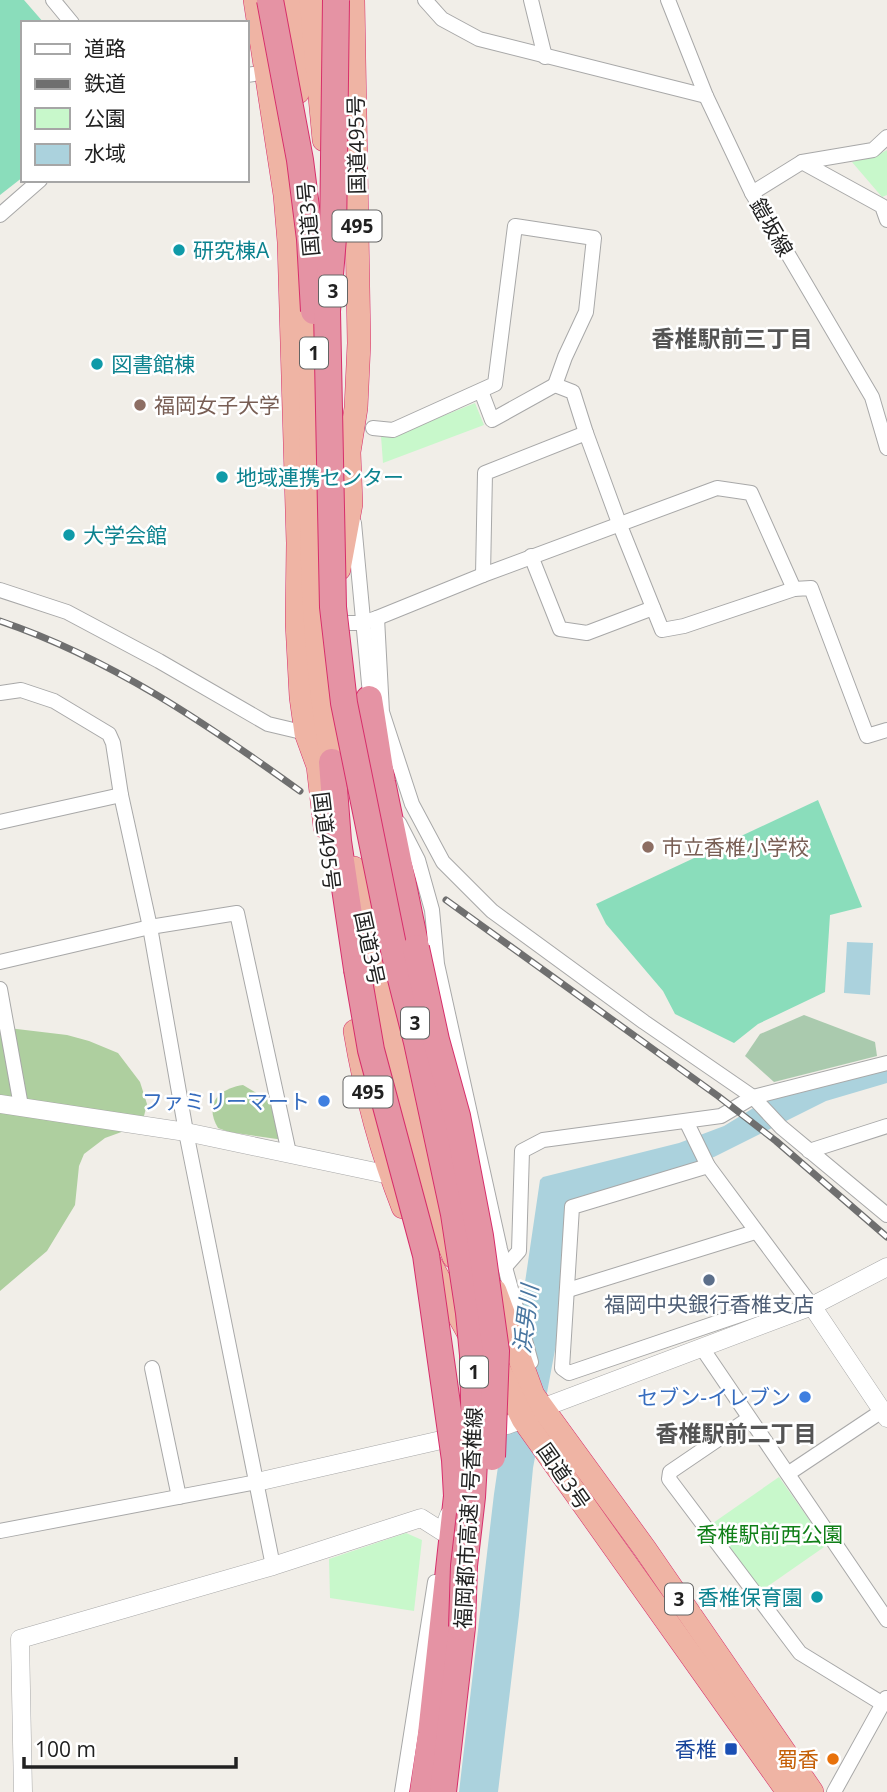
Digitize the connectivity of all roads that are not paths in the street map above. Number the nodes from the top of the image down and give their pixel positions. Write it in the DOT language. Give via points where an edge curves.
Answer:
graph roads {
  1 [pos="52,0"];
  2 [pos="255,0"];
  3 [pos="271,0"];
  4 [pos="290,0"];
  5 [pos="311,0"];
  6 [pos="337,0"];
  7 [pos="353,0"];
  8 [pos="425,0"];
  9 [pos="531,0"];
  10 [pos="668,0"];
  11 [pos="70,21"];
  12 [pos="545,57"];
  13 [pos="257,74"];
  14 [pos="706,96"];
  15 [pos="887,137"];
  16 [pos="802,162"];
  17 [pos="38,182"];
  18 [pos="751,193"];
  19 [pos="0,215"];
  20 [pos="887,220"];
  21 [pos="293,350"];
  22 [pos="555,385"];
  23 [pos="481,391"];
  24 [pos="373,428"];
  25 [pos="586,433"];
  26 [pos="887,448"];
  27 [pos="349,452"];
  28 [pos="312,469"];
  29 [pos="619,523"];
  30 [pos="531,556"];
  31 [pos="483,575"];
  32 [pos="336,583"];
  33 [pos="794,589"];
  34 [pos="0,590"];
  35 [pos="653,608"];
  36 [pos="377,618"];
  37 [pos="337,623"];
  38 [pos="362,623"];
  39 [pos="0,693"];
  40 [pos="358,697"];
  41 [pos="887,730"];
  42 [pos="306,733"];
  43 [pos="325,764"];
  44 [pos="121,795"];
  45 [pos="0,822"];
  46 [pos="150,927"];
  47 [pos="0,962"];
  48 [pos="0,989"];
  49 [pos="887,1063"];
  50 [pos="753,1097"];
  51 [pos="0,1104"];
  52 [pos="21,1107"];
  53 [pos="427,1121"];
  54 [pos="686,1121"];
  55 [pos="887,1126"];
  56 [pos="186,1132"];
  57 [pos="809,1151"];
  58 [pos="289,1153"];
  59 [pos="708,1166"];
  60 [pos="390,1175"];
  61 [pos="887,1215"];
  62 [pos="755,1232"];
  63 [pos="505,1267"];
  64 [pos="887,1267"];
  65 [pos="569,1290"];
  66 [pos="775,1303"];
  67 [pos="812,1306"];
  68 [pos="518,1336"];
  69 [pos="702,1348"];
  70 [pos="152,1368"];
  71 [pos="502,1386"];
  72 [pos="884,1415"];
  73 [pos="524,1417"];
  74 [pos="748,1419"];
  75 [pos="463,1436"];
  76 [pos="789,1474"];
  77 [pos="257,1482"];
  78 [pos="457,1496"];
  79 [pos="179,1497"];
  80 [pos="0,1531"];
  81 [pos="443,1532"];
  82 [pos="273,1566"];
  83 [pos="887,1620"];
  84 [pos="462,1628"];
  85 [pos="885,1700"];
  86 [pos="780,1789"];
  87 [pos="23,1792"];
  88 [pos="402,1792"];
  89 [pos="423,1792"];
  90 [pos="443,1792"];
  91 [pos="812,1792"];
  92 [pos="834,1792"];
  1 -- 11 [label="street"];
  2 -- 13 [label="highway, 国道495号 / 495"];
  3 -- 53 [label="highway, 1, bridge" via="310,239 319,610 328,708"];
  4 -- 28 [label="highway, 国道3号 / 3" via="312,239"];
  5 -- 32 [label="highway, 国道3号 / 3" via="334,235"];
  6 -- 53 [label="highway, 1, bridge" via="333,238 327,310 332,607 344,703"];
  7 -- 27 [label="highway, 国道495号 / 495" via="359,343"];
  8 -- 12 [label="street" via="442,19 479,39"];
  9 -- 12 [label="street"];
  10 -- 14 [label="street, 鎧坂線"];
  12 -- 14 [label="street"];
  13 -- 21 [label="highway, 国道495号 / 495" via="285,195"];
  14 -- 18 [label="street, 鎧坂線"];
  15 -- 16 [label="street" via="873,150"];
  16 -- 18 [label="street"];
  16 -- 20 [label="street" via="883,206"];
  17 -- 19 [label="street"];
  18 -- 26 [label="street, 鎧坂線" via="872,397"];
  21 -- 28 [label="highway, 国道495号 / 495"];
  21 -- 42 [label="highway, 国道495号 / 495" via="297,623"];
  22 -- 23 [label="street" via="492,420"];
  22 -- 23 [label="street" via="586,312 594,238 515,226 495,384"];
  22 -- 25 [label="street" via="573,393"];
  23 -- 24 [label="street" via="393,430"];
  25 -- 29 [label="street"];
  25 -- 31 [label="street" via="485,473"];
  27 -- 32 [label="highway, 国道495号 / 495" via="351,504"];
  27 -- 38 [label="street"];
  28 -- 43 [label="highway, 国道3号 / 3" via="314,618"];
  29 -- 30 [label="street"];
  29 -- 33 [label="street" via="717,488 751,493"];
  29 -- 35 [label="street"];
  30 -- 31 [label="street"];
  30 -- 35 [label="street" via="560,629 587,633"];
  31 -- 36 [label="street"];
  32 -- 37 [label="highway, 国道3号 / 3"];
  33 -- 35 [label="street" via="662,630"];
  33 -- 41 [label="street" via="811,588 867,736"];
  34 -- 42 [label="street" via="67,612 268,724"];
  36 -- 38 [label="street"];
  36 -- 50 [label="street" via="382,712 412,804 443,862 503,919"];
  37 -- 38 [label="street"];
  37 -- 40 [label="highway, 国道3号 / 3"];
  38 -- 40 [label="street"];
  39 -- 44 [label="street" via="21,690 54,701 109,734"];
  40 -- 63 [label="street" via="389,804 418,860 432,910 437,964"];
  40 -- 68 [label="highway, 国道3号 / 3" via="391,921 447,1166"];
  40 -- 84 [label="highway, bridge" via="382,782 436,1040 457,1116 496,1351 492,1453"];
  42 -- 43 [label="highway, 国道495号 / 495"];
  43 -- 60 [label="highway, 国道495号 / 495" via="340,940 361,1063"];
  43 -- 71 [label="highway, 国道3号 / 3" via="419,1169"];
  43 -- 78 [label="highway, bridge" via="370,1050 426,1255"];
  44 -- 45 [label="street"];
  44 -- 46 [label="street"];
  46 -- 47 [label="street"];
  46 -- 56 [label="street"];
  46 -- 58 [label="street" via="237,913"];
  48 -- 52 [label="street"];
  49 -- 50 [label="street"];
  50 -- 54 [label="street" via="721,1116"];
  50 -- 57 [label="street"];
  51 -- 52 [label="street"];
  52 -- 56 [label="street"];
  53 -- 78 [label="highway, 福岡都市高速1号香椎線 / 1, bridge" via="455,1316 461,1418"];
  53 -- 84 [label="highway, 福岡都市高速1号香椎線 / 1, bridge" via="463,1267 473,1355 474,1457"];
  54 -- 59 [label="street"];
  54 -- 63 [label="street" via="543,1140 522,1151 519,1251"];
  55 -- 57 [label="street"];
  56 -- 58 [label="street"];
  56 -- 77 [label="street"];
  57 -- 61 [label="street"];
  58 -- 60 [label="street"];
  59 -- 62 [label="street"];
  59 -- 65 [label="street" via="572,1207"];
  60 -- 71 [label="highway, 国道495号 / 495" via="414,1235"];
  62 -- 65 [label="street"];
  62 -- 67 [label="street"];
  63 -- 68 [label="street"];
  64 -- 67 [label="street"];
  65 -- 66 [label="street" via="562,1368 569,1373"];
  67 -- 69 [label="street"];
  67 -- 72 [label="street"];
  68 -- 73 [label="highway, 国道3号 / 3" via="533,1395"];
  69 -- 73 [label="street"];
  69 -- 74 [label="street"];
  70 -- 79 [label="street"];
  71 -- 73 [label="highway, 国道3号 / 3"];
  72 -- 76 [label="street"];
  73 -- 75 [label="street"];
  73 -- 86 [label="highway, 国道3号 / 3"];
  73 -- 91 [label="highway, 国道3号 / 3" via="645,1549"];
  74 -- 76 [label="street"];
  74 -- 85 [label="street" via="670,1472 669,1479 800,1653"];
  75 -- 77 [label="street"];
  75 -- 81 [label="street"];
  76 -- 83 [label="street"];
  77 -- 79 [label="street"];
  77 -- 82 [label="street"];
  78 -- 89 [label="highway, 福岡都市高速1号香椎線 / 1"];
  79 -- 80 [label="street"];
  81 -- 82 [label="street" via="421,1518"];
  81 -- 88 [label="street"];
  82 -- 87 [label="street" via="20,1639"];
  84 -- 90 [label="highway, 福岡都市高速1号香椎線 / 1"];
  85 -- 92 [label="street"];
}
